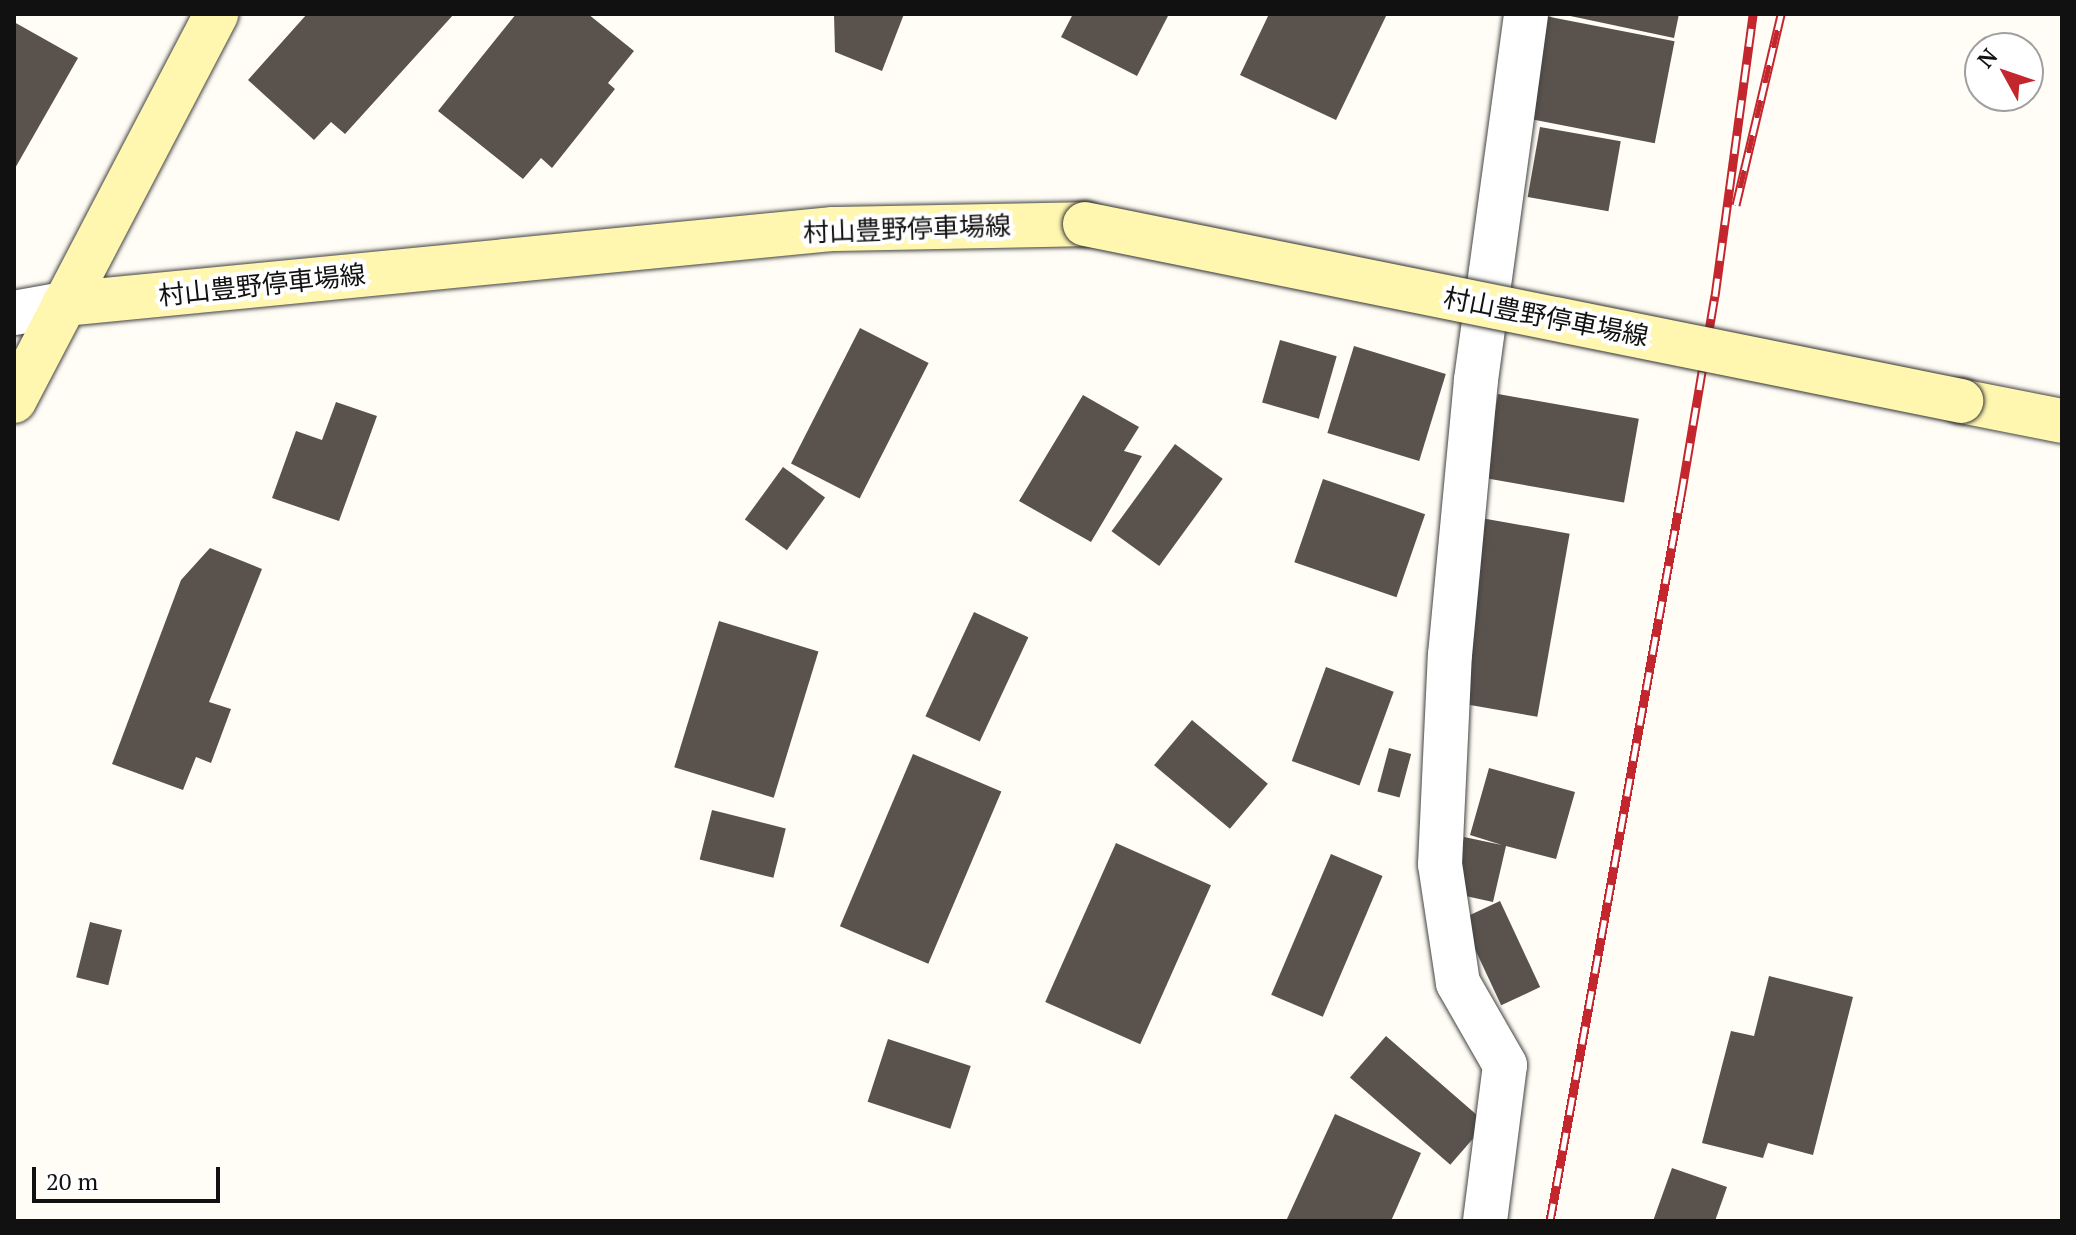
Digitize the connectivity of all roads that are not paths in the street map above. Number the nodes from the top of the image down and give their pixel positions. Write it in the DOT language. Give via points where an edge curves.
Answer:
graph roads {
  1 [pos="216,14"];
  2 [pos="1526,14"];
  3 [pos="64,304"];
  4 [pos="14,313"];
  5 [pos="14,401"];
  6 [pos="2062,421"];
  7 [pos="1485,1221"];
  1 -- 3 [label="main road"];
  2 -- 7 [label="street" via="1476,380 1450,655 1440,864 1458,983 1505,1065"];
  3 -- 4 [label="street"];
  3 -- 5 [label="main road"];
  3 -- 6 [label="main road, 村山豊野停車場線, bridge" via="833,229 1085,224"];
}
